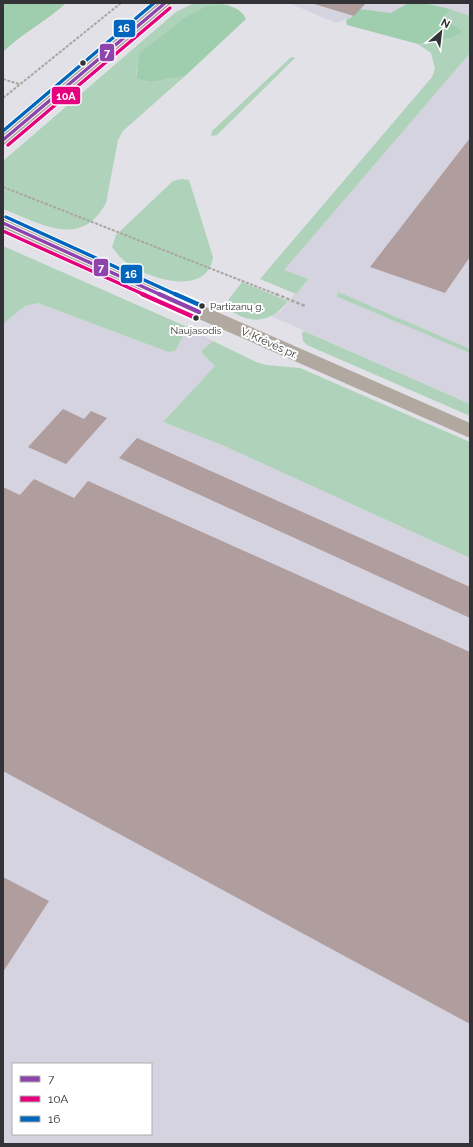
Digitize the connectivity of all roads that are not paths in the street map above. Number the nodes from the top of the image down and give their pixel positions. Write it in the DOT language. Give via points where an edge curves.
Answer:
graph roads {
  1 [pos="165,3"];
  2 [pos="3,140"];
  3 [pos="3,223"];
  4 [pos="470,431"];
  1 -- 2 [label="street"];
  3 -- 4 [label="street, V. Krėvės pr."];
}
